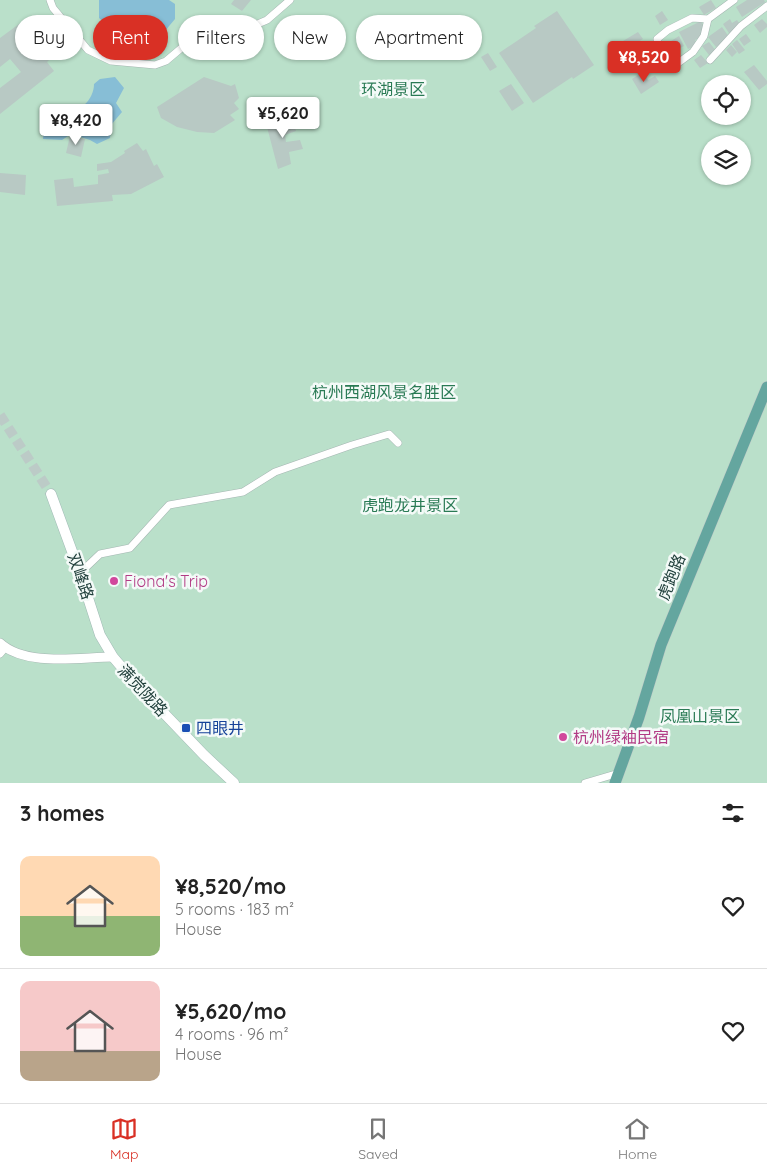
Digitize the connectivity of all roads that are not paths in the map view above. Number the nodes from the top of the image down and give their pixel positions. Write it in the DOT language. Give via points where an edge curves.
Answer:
graph roads {
  1 [pos="50,0"];
  2 [pos="290,0"];
  3 [pos="734,0"];
  4 [pos="767,6"];
  5 [pos="708,19"];
  6 [pos="660,56"];
  7 [pos="710,60"];
  8 [pos="674,66"];
  9 [pos="767,387"];
  10 [pos="398,443"];
  11 [pos="51,494"];
  12 [pos="80,573"];
  13 [pos="2,648"];
  14 [pos="113,657"];
  15 [pos="617,778"];
  16 [pos="234,783"];
  17 [pos="585,783"];
  1 -- 2 [label="street" via="88,50 111,61 142,65 166,61 198,34 241,31 267,20"];
  3 -- 5 [label="street"];
  4 -- 7 [label="street" via="741,26"];
  5 -- 6 [label="street" via="692,18 668,30 657,39"];
  5 -- 8 [label="street" via="704,36 694,52"];
  9 -- 15 [label="main road, 虎跑路" via="660,645"];
  10 -- 12 [label="street" via="389,434 275,472 243,492 169,505 130,548 100,554"];
  11 -- 12 [label="main road, 双峰路"];
  12 -- 14 [label="main road, 双峰路" via="100,635"];
  13 -- 14 [label="street, 满觉陇路" via="42,659"];
  14 -- 16 [label="main road, 满觉陇路"];
  15 -- 17 [label="street"];
}
